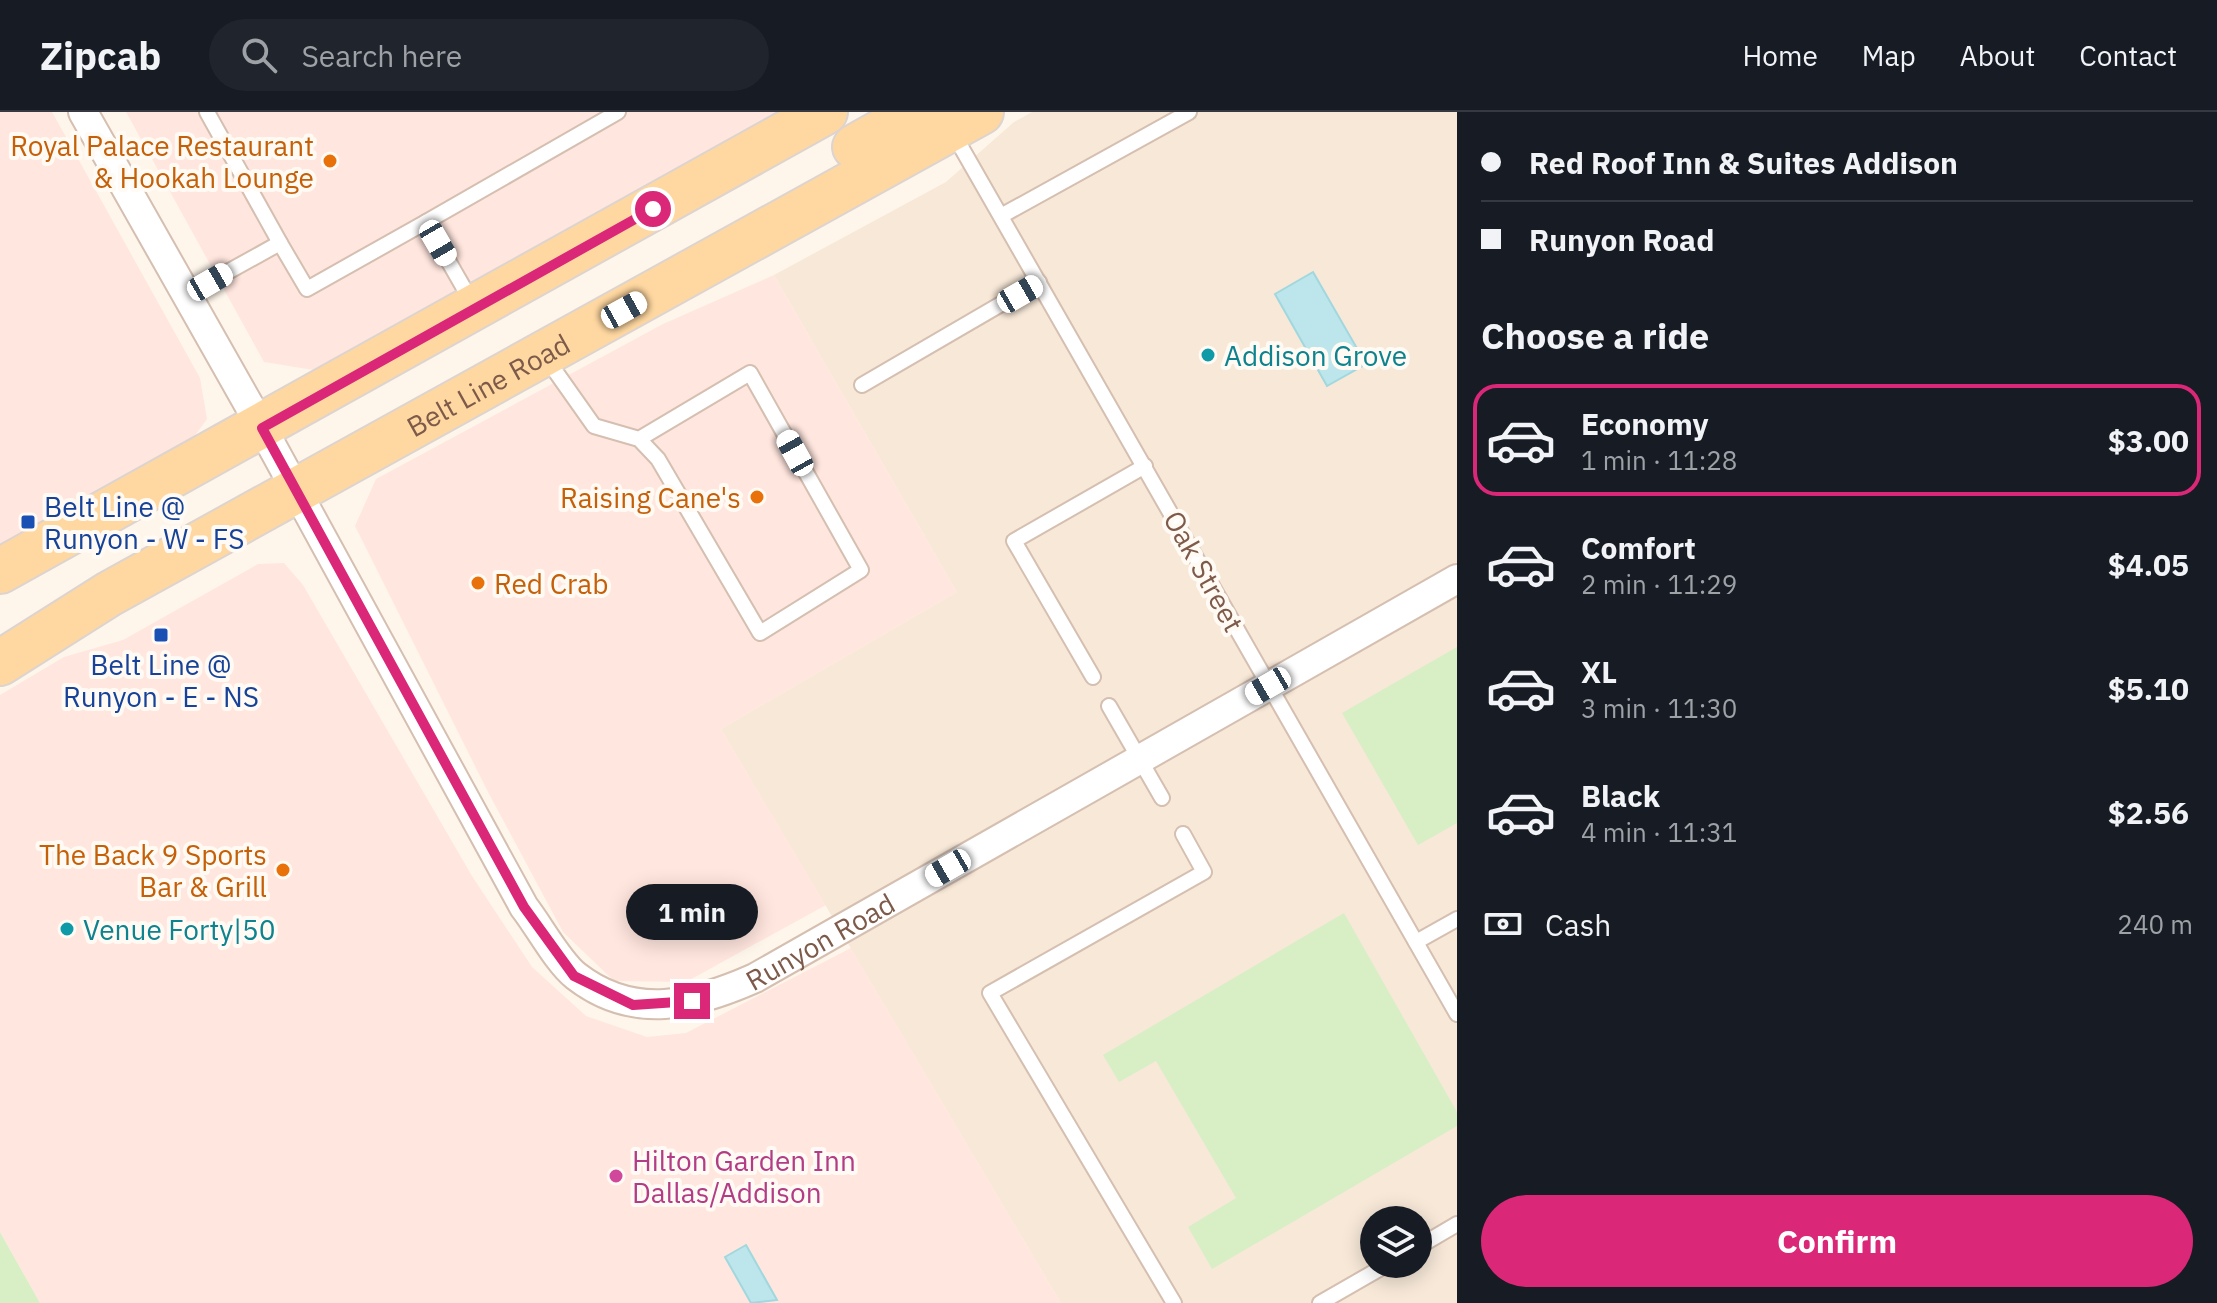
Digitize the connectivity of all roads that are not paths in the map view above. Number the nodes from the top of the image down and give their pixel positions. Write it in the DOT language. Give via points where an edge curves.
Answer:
graph roads {
  1 [pos="83,112"];
  2 [pos="207,112"];
  3 [pos="618,112"];
  4 [pos="825,112"];
  5 [pos="1189,112"];
  6 [pos="951,116"];
  7 [pos="1001,216"];
  8 [pos="426,222"];
  9 [pos="280,243"];
  10 [pos="1039,282"];
  11 [pos="186,295"];
  12 [pos="475,308"];
  13 [pos="544,354"];
  14 [pos="862,385"];
  15 [pos="262,428"];
  16 [pos="639,439"];
  17 [pos="1145,466"];
  18 [pos="296,492"];
  19 [pos="0,571"];
  20 [pos="1457,579"];
  21 [pos="0,663"];
  22 [pos="1093,677"];
  23 [pos="1268,686"];
  24 [pos="1109,706"];
  25 [pos="1140,759"];
  26 [pos="1162,798"];
  27 [pos="1183,834"];
  28 [pos="1457,919"];
  29 [pos="1416,942"];
  30 [pos="1457,1014"];
  31 [pos="1457,1224"];
  32 [pos="1432,1239"];
  33 [pos="1364,1278"];
  34 [pos="1174,1303"];
  35 [pos="1320,1303"];
  1 -- 11 [label="street, Runyon Road"];
  2 -- 9 [label="lane"];
  3 -- 8 [label="lane"];
  4 -- 12 [label="main road"];
  5 -- 7 [label="lane"];
  6 -- 7 [label="lane, Oak Street"];
  6 -- 13 [label="main road, Belt Line Road" via="812,171 783,221"];
  7 -- 10 [label="lane, Oak Street"];
  8 -- 9 [label="lane" via="307,289"];
  8 -- 12 [label="lane"];
  9 -- 11 [label="lane"];
  10 -- 14 [label="lane"];
  10 -- 17 [label="lane, Oak Street"];
  11 -- 15 [label="street, Runyon Road"];
  12 -- 15 [label="main road"];
  13 -- 16 [label="lane" via="594,426"];
  13 -- 18 [label="main road, Belt Line Road"];
  15 -- 18 [label="street, Runyon Road"];
  15 -- 19 [label="main road"];
  16 -- 16 [label="lane" via="658,459 760,633 861,570 750,373"];
  17 -- 22 [label="lane" via="1014,541"];
  17 -- 23 [label="lane, Oak Street"];
  18 -- 21 [label="main road, Belt Line Road" via="109,594"];
  18 -- 25 [label="street, Runyon Road" via="524,907 574,976 633,1005 709,998 755,978"];
  20 -- 23 [label="street, Runyon Road"];
  23 -- 25 [label="street, Runyon Road"];
  23 -- 29 [label="lane, Oak Street"];
  24 -- 25 [label="lane"];
  25 -- 26 [label="lane"];
  27 -- 34 [label="lane" via="1204,872 990,993"];
  28 -- 29 [label="lane"];
  29 -- 30 [label="lane, Oak Street"];
  31 -- 32 [label="lane"];
  33 -- 35 [label="lane"];
}
